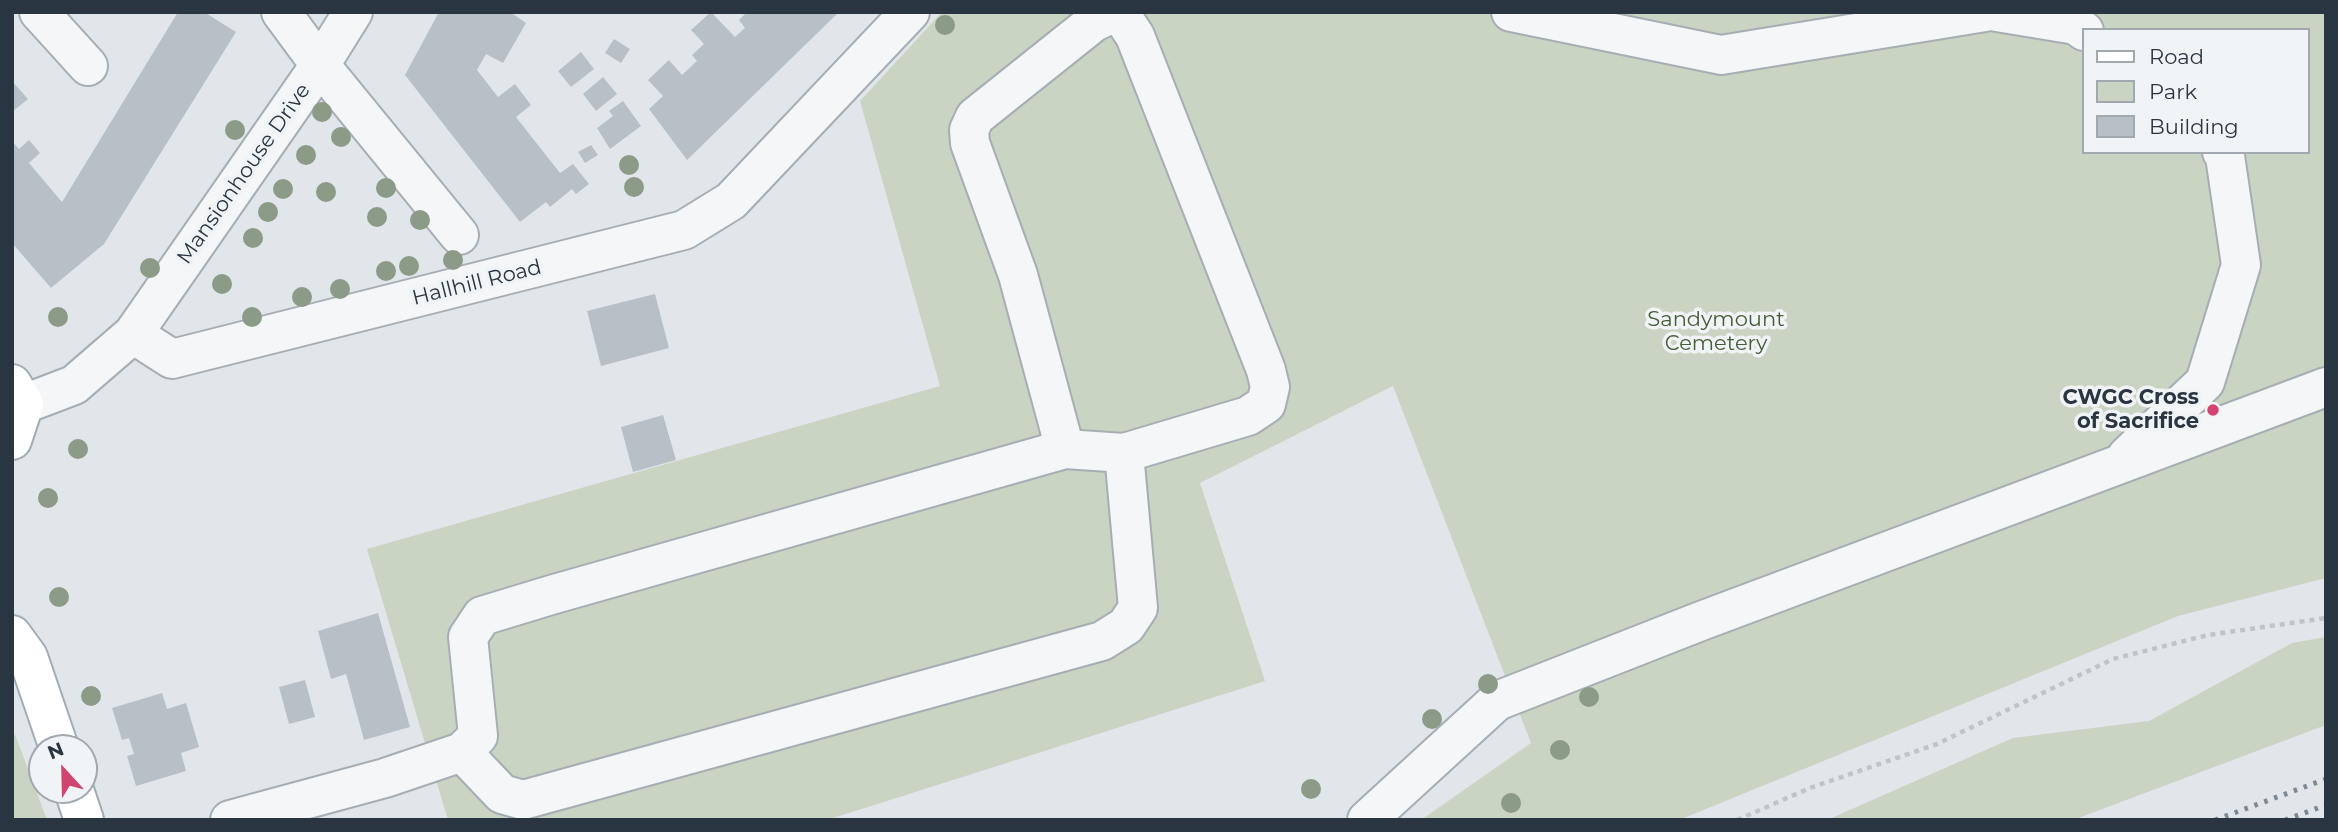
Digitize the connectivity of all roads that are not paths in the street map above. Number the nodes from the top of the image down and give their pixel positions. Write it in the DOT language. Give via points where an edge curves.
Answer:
graph roads {
  1 [pos="39,12"];
  2 [pos="281,12"];
  3 [pos="354,12"];
  4 [pos="910,12"];
  5 [pos="1511,12"];
  6 [pos="1985,12"];
  7 [pos="1997,12"];
  8 [pos="1123,15"];
  9 [pos="2082,30"];
  10 [pos="320,65"];
  11 [pos="88,66"];
  12 [pos="2224,154"];
  13 [pos="459,235"];
  14 [pos="133,334"];
  15 [pos="2326,387"];
  16 [pos="18,394"];
  17 [pos="12,440"];
  18 [pos="1065,449"];
  19 [pos="1124,453"];
  20 [pos="2116,467"];
  21 [pos="12,635"];
  22 [pos="54,734"];
  23 [pos="462,752"];
  24 [pos="311,809"];
  25 [pos="230,820"];
  26 [pos="1367,820"];
  1 -- 11 [label="street"];
  2 -- 10 [label="street"];
  3 -- 10 [label="street, Mansionhouse Drive"];
  4 -- 14 [label="street, Hallhill Road" via="731,201 684,230 172,359"];
  5 -- 6 [label="street" via="1721,55"];
  7 -- 9 [label="street"];
  8 -- 18 [label="street" via="1113,13 1094,22 975,117 969,130 1018,275"];
  8 -- 19 [label="street" via="1270,387 1266,404 1248,416"];
  10 -- 13 [label="street"];
  10 -- 14 [label="street, Mansionhouse Drive"];
  12 -- 20 [label="street" via="2241,265 2204,382"];
  14 -- 16 [label="street" via="74,385"];
  15 -- 20 [label="street"];
  16 -- 17 [label="main road"];
  18 -- 19 [label="street"];
  18 -- 23 [label="street" via="482,616 468,637 478,736"];
  19 -- 23 [label="street" via="1138,608 1126,626 1102,641 523,800 502,794"];
  20 -- 26 [label="street" via="1700,621 1497,702"];
  21 -- 22 [label="main road" via="28,657"];
  23 -- 24 [label="street"];
  24 -- 25 [label="street"];
}
